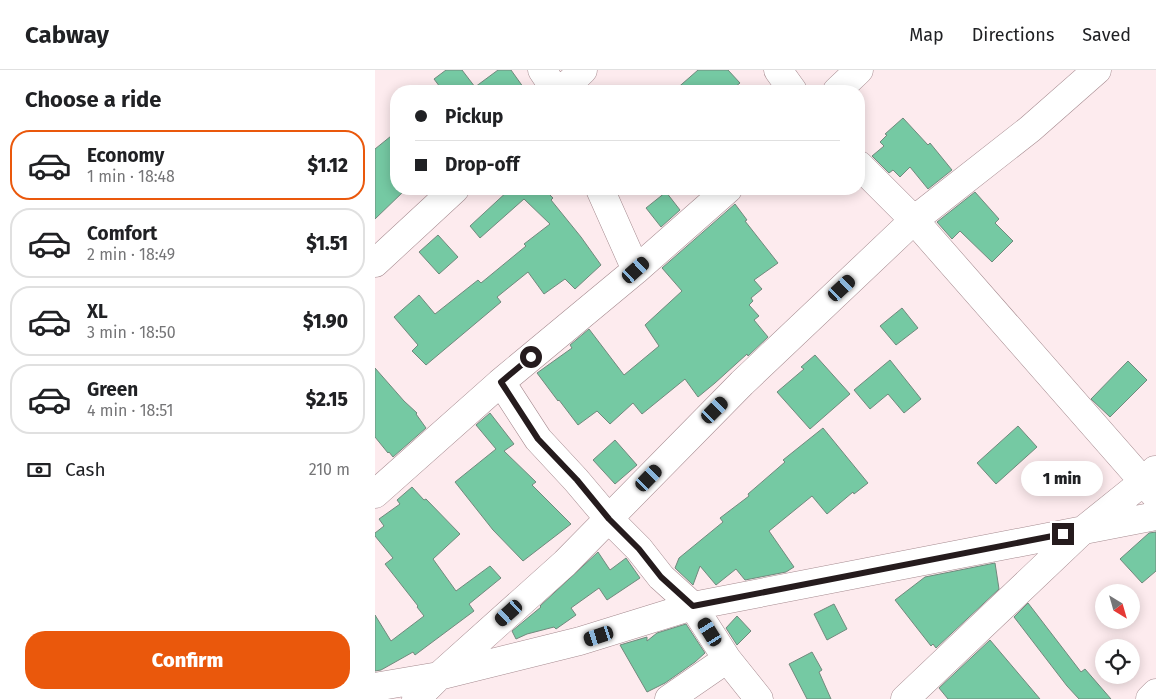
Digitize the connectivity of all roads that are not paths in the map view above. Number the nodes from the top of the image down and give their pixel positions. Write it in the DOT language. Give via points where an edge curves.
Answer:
graph roads {
  1 [pos="542,70"];
  2 [pos="583,70"];
  3 [pos="777,70"];
  4 [pos="859,70"];
  5 [pos="1097,70"];
  6 [pos="552,85"];
  7 [pos="567,85"];
  8 [pos="788,85"];
  9 [pos="843,85"];
  10 [pos="865,171"];
  11 [pos="449,195"];
  12 [pos="603,195"];
  13 [pos="721,195"];
  14 [pos="914,220"];
  15 [pos="375,263"];
  16 [pos="636,270"];
  17 [pos="501,382"];
  18 [pos="1152,482"];
  19 [pos="375,494"];
  20 [pos="1156,516"];
  21 [pos="609,519"];
  22 [pos="1082,531"];
  23 [pos="693,606"];
  24 [pos="727,660"];
  25 [pos="439,676"];
  26 [pos="375,687"];
  27 [pos="1156,693"];
  28 [pos="416,699"];
  29 [pos="669,699"];
  30 [pos="759,699"];
  31 [pos="905,699"];
  32 [pos="1150,699"];
  1 -- 6 [label="street"];
  2 -- 7 [label="street"];
  3 -- 8 [label="street"];
  4 -- 9 [label="street"];
  5 -- 14 [label="street" via="1030,129"];
  10 -- 14 [label="street"];
  11 -- 15 [label="street"];
  12 -- 16 [label="street"];
  13 -- 16 [label="street"];
  14 -- 18 [label="street"];
  14 -- 21 [label="street" via="742,383"];
  16 -- 17 [label="street"];
  17 -- 19 [label="street"];
  17 -- 21 [label="street" via="538,439"];
  18 -- 22 [label="street"];
  20 -- 22 [label="street"];
  21 -- 23 [label="street" via="661,577"];
  21 -- 25 [label="street"];
  22 -- 23 [label="street"];
  22 -- 31 [label="street"];
  23 -- 24 [label="street"];
  23 -- 25 [label="street" via="580,642"];
  24 -- 29 [label="street"];
  24 -- 30 [label="street"];
  25 -- 26 [label="street"];
  25 -- 28 [label="street"];
  27 -- 32 [label="street"];
}
